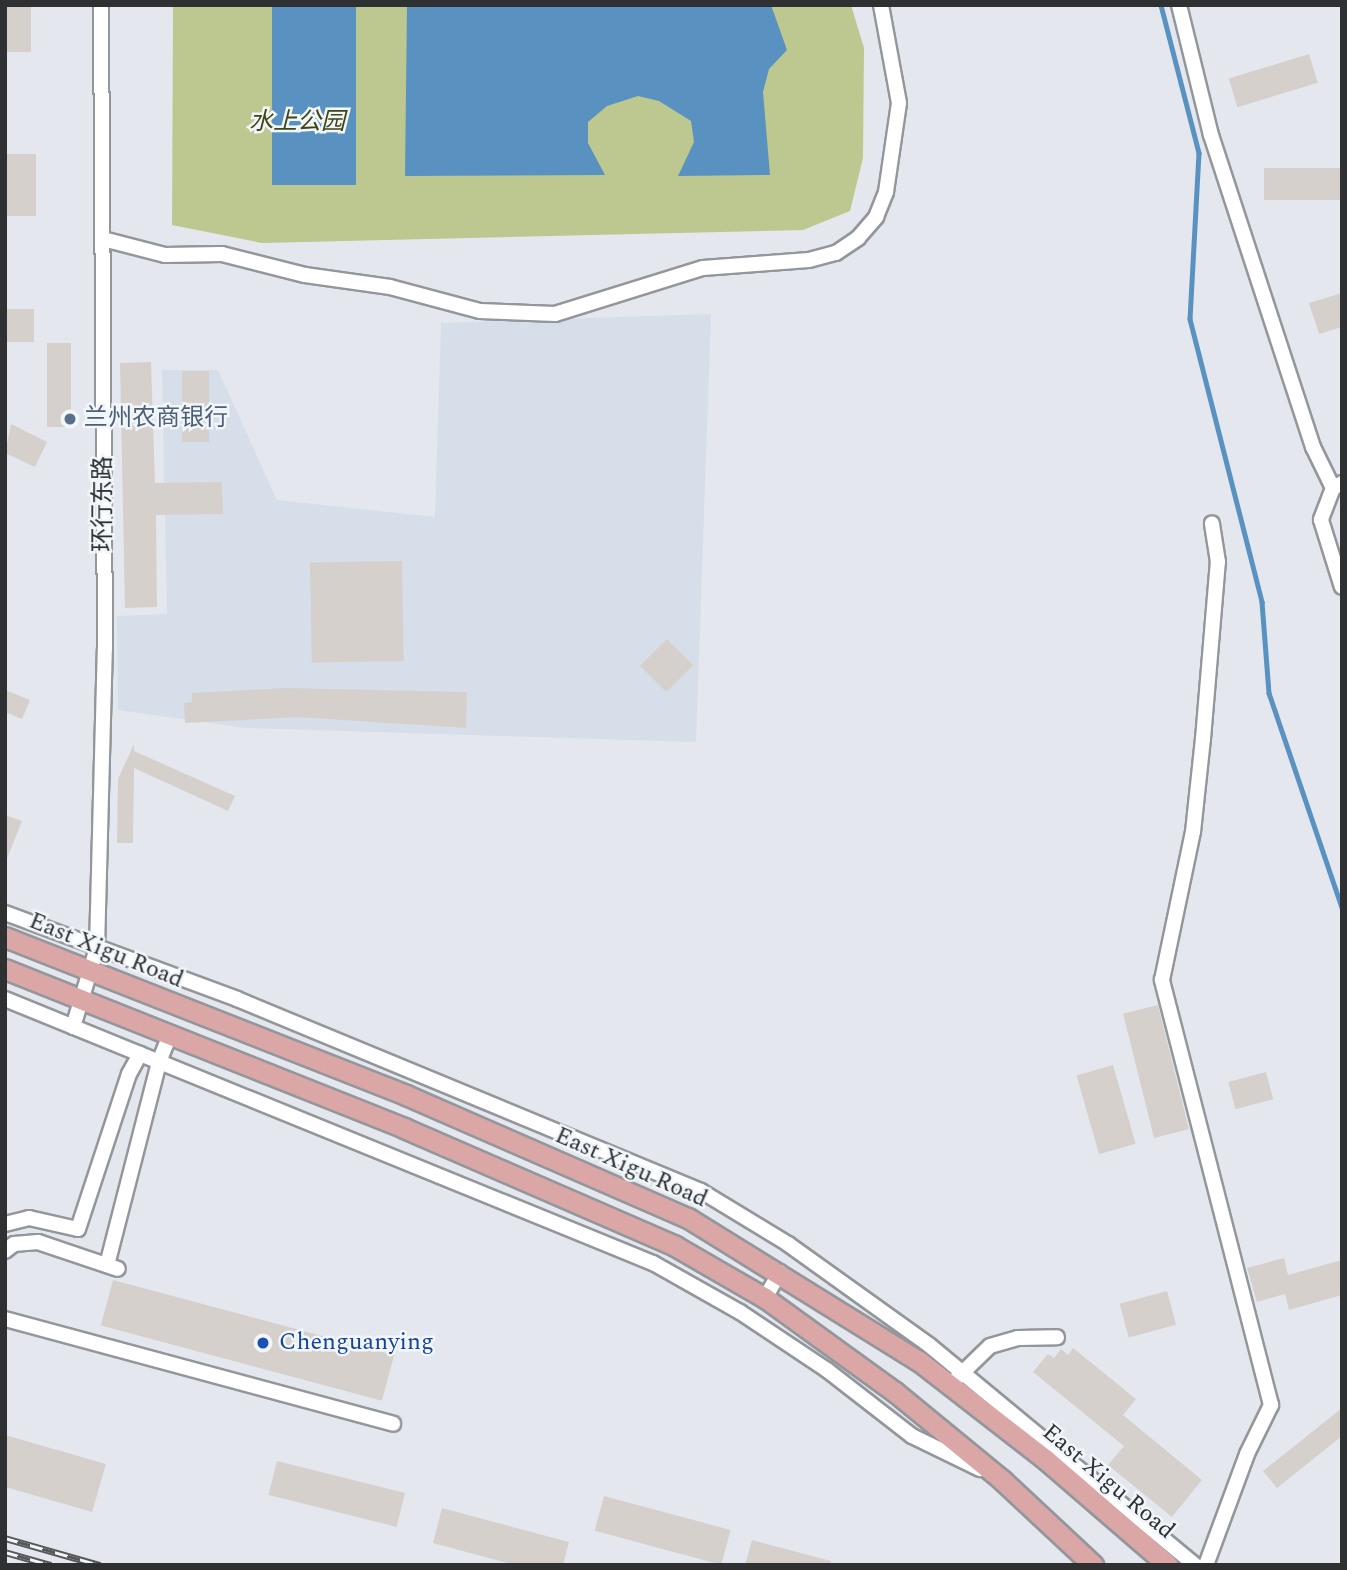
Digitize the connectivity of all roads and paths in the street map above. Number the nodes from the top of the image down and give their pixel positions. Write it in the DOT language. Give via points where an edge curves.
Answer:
graph roads {
  1 [pos="101,5"];
  2 [pos="881,5"];
  3 [pos="1179,5"];
  4 [pos="103,239"];
  5 [pos="1337,486"];
  6 [pos="1212,523"];
  7 [pos="1342,587"];
  8 [pos="5,913"];
  9 [pos="5,937"];
  10 [pos="97,948"];
  11 [pos="5,969"];
  12 [pos="92,973"];
  13 [pos="5,999"];
  14 [pos="83,1001"];
  15 [pos="73,1027"];
  16 [pos="170,1035"];
  17 [pos="140,1054"];
  18 [pos="159,1062"];
  19 [pos="5,1224"];
  20 [pos="5,1251"];
  21 [pos="780,1272"];
  22 [pos="765,1298"];
  23 [pos="5,1319"];
  24 [pos="1057,1337"];
  25 [pos="956,1379"];
  26 [pos="393,1424"];
  27 [pos="1002,1480"];
  28 [pos="1093,1565"];
  29 [pos="1168,1565"];
  30 [pos="1195,1565"];
  31 [pos="1206,1565"];
  1 -- 4 [label="street, 环行东路"];
  2 -- 4 [label="street" via="899,103 886,192 867,228 835,253 809,260 703,268 555,314 480,311 390,287 305,275 222,254 164,255"];
  3 -- 5 [label="street" via="1211,135 1313,447"];
  4 -- 10 [label="street, 环行东路" via="105,649"];
  5 -- 7 [label="street" via="1321,520"];
  6 -- 31 [label="street" via="1218,562 1203,739 1193,832 1163,980 1271,1405 1247,1454"];
  8 -- 10 [label="street"];
  9 -- 12 [label="main road, East Xigu Road"];
  10 -- 12 [label="street, 环行东路"];
  10 -- 25 [label="street" via="237,999 701,1191 847,1285"];
  11 -- 14 [label="main road"];
  12 -- 14 [label="street, 环行东路"];
  12 -- 21 [label="main road, East Xigu Road" via="407,1094 688,1218"];
  13 -- 15 [label="street"];
  14 -- 15 [label="street, 环行东路"];
  14 -- 16 [label="main road"];
  15 -- 17 [label="street"];
  16 -- 18 [label="street"];
  16 -- 22 [label="main road" via="404,1128 675,1246"];
  17 -- 18 [label="street"];
  17 -- 19 [label="street" via="129,1074 78,1229 29,1218"];
  18 -- 20 [label="street" via="112,1267 38,1242 14,1244"];
  18 -- 27 [label="street" via="653,1263 816,1362 912,1436"];
  21 -- 22 [label="street"];
  21 -- 25 [label="main road, East Xigu Road"];
  22 -- 27 [label="main road" via="895,1392"];
  23 -- 26 [label="street"];
  24 -- 25 [label="street" via="1003,1341 976,1356"];
  25 -- 29 [label="main road, East Xigu Road"];
  25 -- 30 [label="street"];
  27 -- 28 [label="main road"];
}
